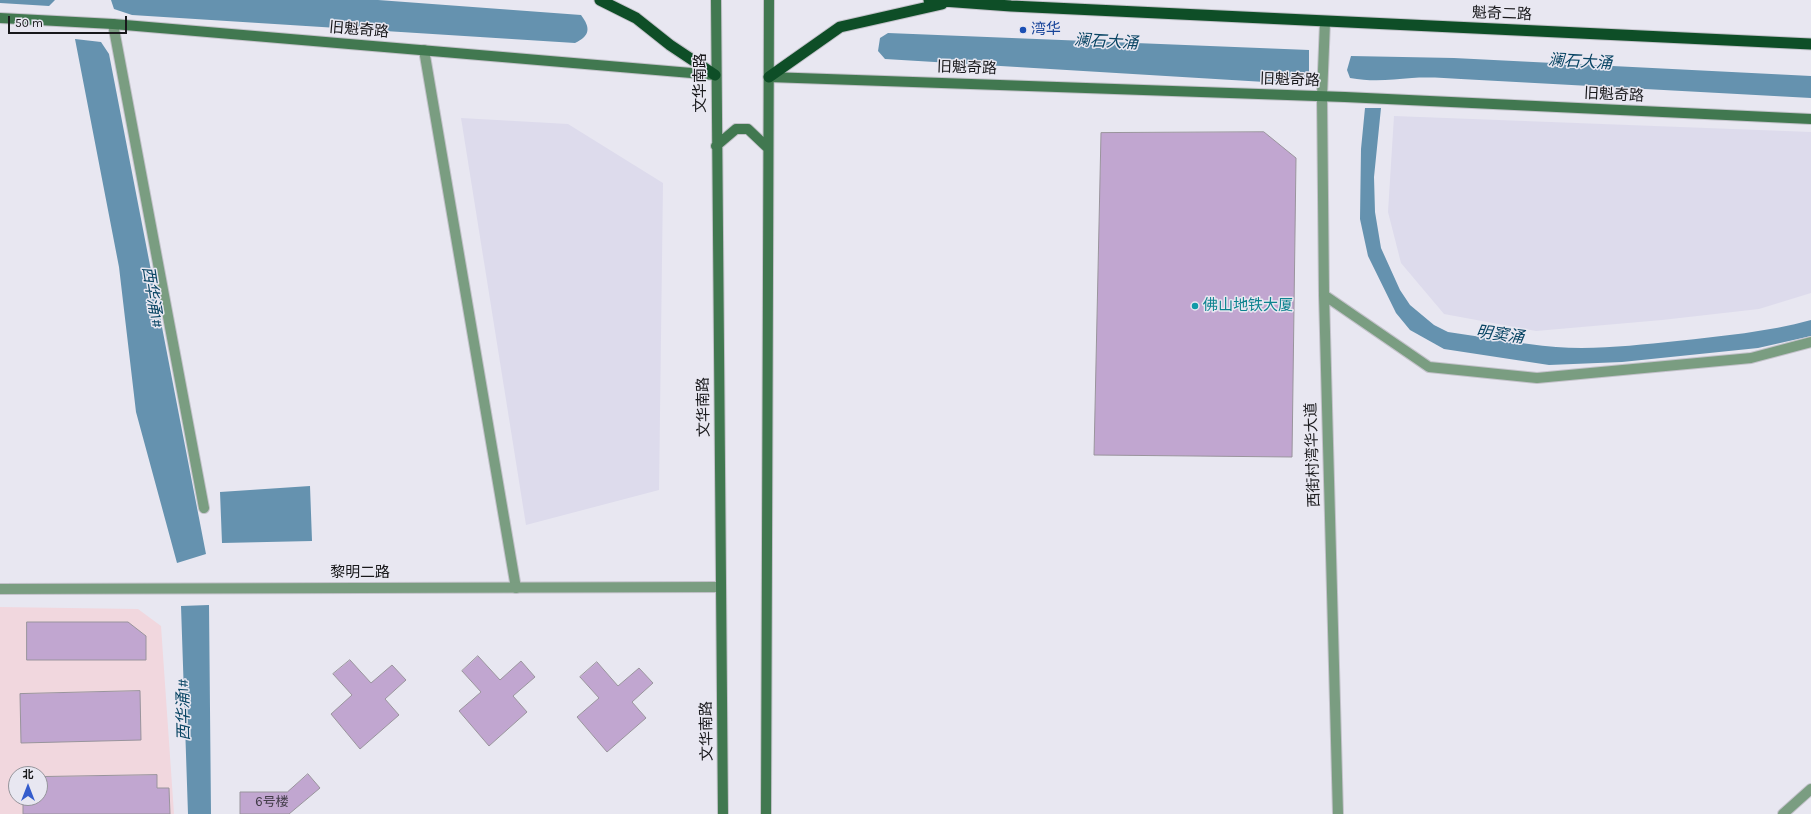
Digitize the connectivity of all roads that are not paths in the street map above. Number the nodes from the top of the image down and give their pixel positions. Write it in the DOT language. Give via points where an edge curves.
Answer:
graph roads {
  1 [pos="600,0"];
  2 [pos="716,0"];
  3 [pos="769,0"];
  4 [pos="929,0"];
  5 [pos="953,2"];
  6 [pos="0,18"];
  7 [pos="1325,22"];
  8 [pos="114,24"];
  9 [pos="1811,44"];
  10 [pos="424,50"];
  11 [pos="715,75"];
  12 [pos="769,77"];
  13 [pos="1322,96"];
  14 [pos="1811,119"];
  15 [pos="716,146"];
  16 [pos="768,148"];
  17 [pos="1324,296"];
  18 [pos="1811,342"];
  19 [pos="204,508"];
  20 [pos="721,587"];
  21 [pos="516,588"];
  22 [pos="0,589"];
  23 [pos="1811,789"];
  24 [pos="723,814"];
  25 [pos="766,814"];
  26 [pos="1338,814"];
  27 [pos="1783,814"];
  1 -- 11 [label="highway" via="636,18 670,46"];
  2 -- 11 [label="main road, 文华南路"];
  3 -- 12 [label="main road"];
  4 -- 5 [label="highway, 魁奇二路"];
  5 -- 7 [label="highway, 魁奇二路"];
  5 -- 12 [label="highway" via="840,27"];
  6 -- 8 [label="main road, 旧魁奇路"];
  7 -- 9 [label="highway, 魁奇二路"];
  7 -- 13 [label="street, 西街村湾华大道"];
  8 -- 10 [label="main road, 旧魁奇路"];
  8 -- 19 [label="street"];
  10 -- 11 [label="main road, 旧魁奇路"];
  10 -- 21 [label="street"];
  11 -- 15 [label="main road, 文华南路"];
  12 -- 13 [label="main road, 旧魁奇路"];
  12 -- 16 [label="main road"];
  13 -- 14 [label="main road, 旧魁奇路"];
  13 -- 17 [label="street, 西街村湾华大道"];
  15 -- 16 [label="main road" via="736,129 748,129"];
  15 -- 20 [label="main road, 文华南路"];
  16 -- 25 [label="main road"];
  17 -- 18 [label="street" via="1430,367 1537,378 1752,358"];
  17 -- 26 [label="street, 西街村湾华大道"];
  20 -- 21 [label="street, 黎明二路"];
  20 -- 24 [label="main road, 文华南路"];
  21 -- 22 [label="street, 黎明二路"];
  23 -- 27 [label="street"];
}
